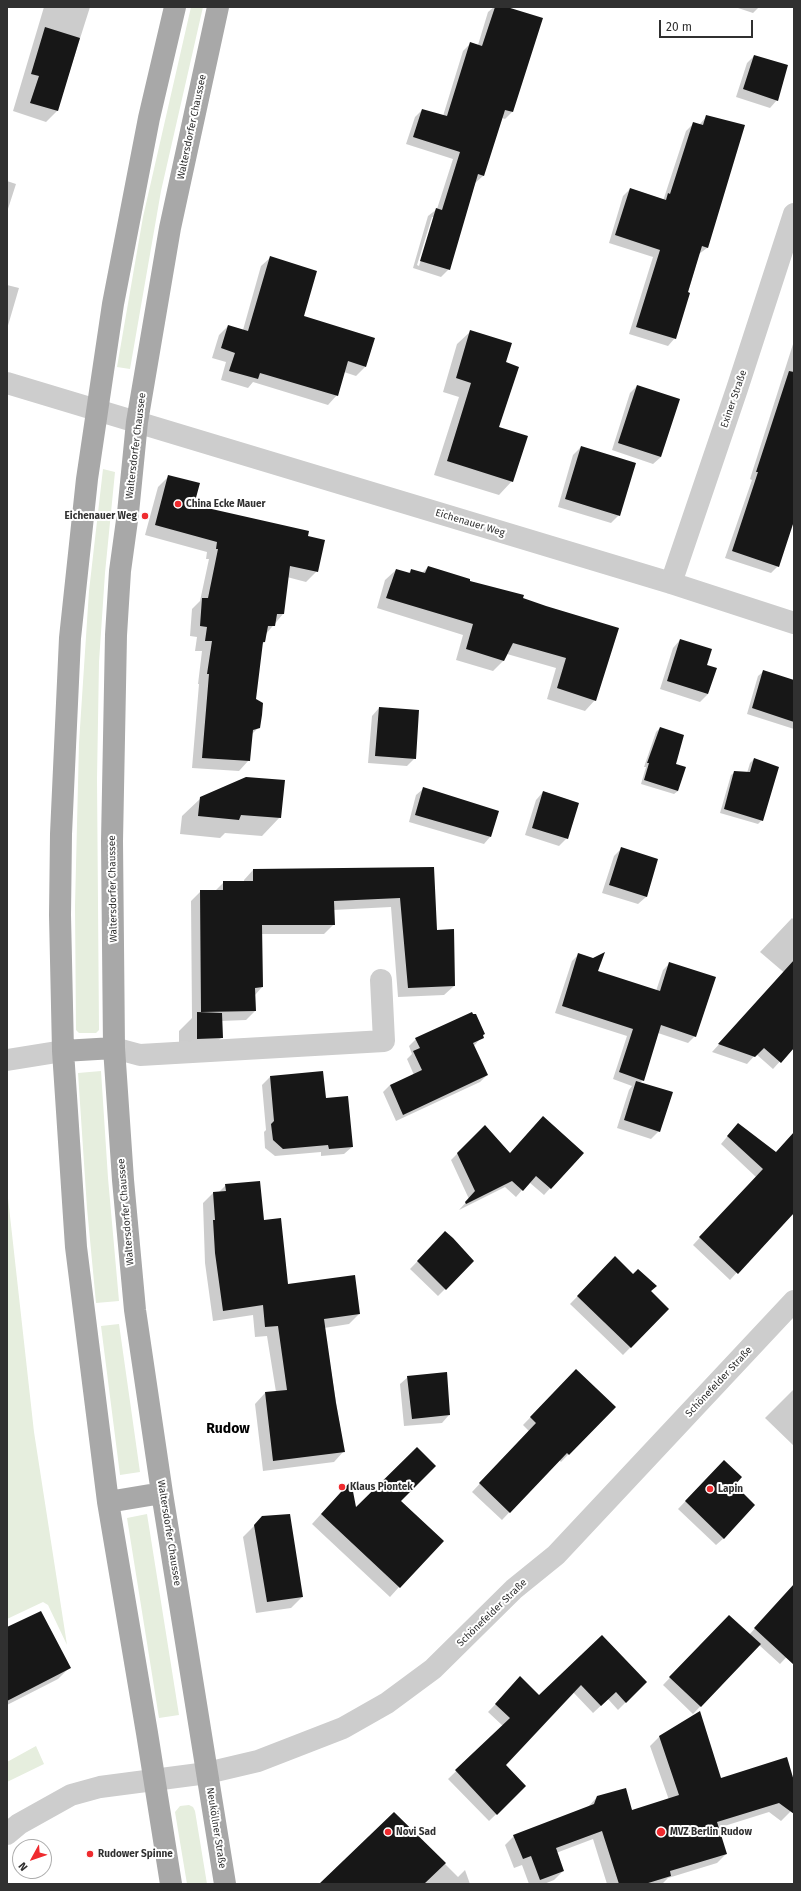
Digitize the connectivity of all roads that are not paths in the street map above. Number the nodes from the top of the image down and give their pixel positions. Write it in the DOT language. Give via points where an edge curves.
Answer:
graph roads {
  1 [pos="175,7"];
  2 [pos="218,7"];
  3 [pos="794,214"];
  4 [pos="7,383"];
  5 [pos="97,411"];
  6 [pos="137,422"];
  7 [pos="671,583"];
  8 [pos="794,623"];
  9 [pos="381,980"];
  10 [pos="114,1048"];
  11 [pos="62,1051"];
  12 [pos="7,1060"];
  13 [pos="794,1301"];
  14 [pos="162,1493"];
  15 [pos="108,1502"];
  16 [pos="207,1773"];
  17 [pos="154,1781"];
  18 [pos="7,1834"];
  19 [pos="171,1884"];
  20 [pos="225,1884"];
  1 -- 5 [label="main road" via="149,118 113,304"];
  2 -- 6 [label="main road, Waltersdorfer Chaussee" via="170,228"];
  3 -- 7 [label="street, Exiner Straße"];
  4 -- 5 [label="street, Eichenauer Weg"];
  5 -- 6 [label="street, Eichenauer Weg"];
  5 -- 11 [label="main road" via="78,559 65,729 60,901"];
  6 -- 7 [label="street, Eichenauer Weg"];
  6 -- 10 [label="main road, Waltersdorfer Chaussee" via="120,571 115,643 112,841"];
  7 -- 8 [label="street, Eichenauer Weg"];
  9 -- 10 [label="street" via="384,1041 140,1055"];
  10 -- 11 [label="main road"];
  10 -- 14 [label="main road, Waltersdorfer Chaussee" via="135,1310"];
  11 -- 12 [label="street"];
  11 -- 15 [label="main road" via="76,1247"];
  13 -- 16 [label="street, Schönefelder Straße" via="556,1555 514,1589 433,1670 387,1703 343,1728 265,1758"];
  14 -- 15 [label="main road"];
  14 -- 16 [label="main road, Waltersdorfer Chaussee"];
  15 -- 17 [label="main road"];
  16 -- 17 [label="street, Schönefelder Straße"];
  16 -- 20 [label="main road, Neuköllner Straße"];
  17 -- 18 [label="street" via="100,1787 71,1795 19,1824"];
  17 -- 19 [label="main road"];
}
